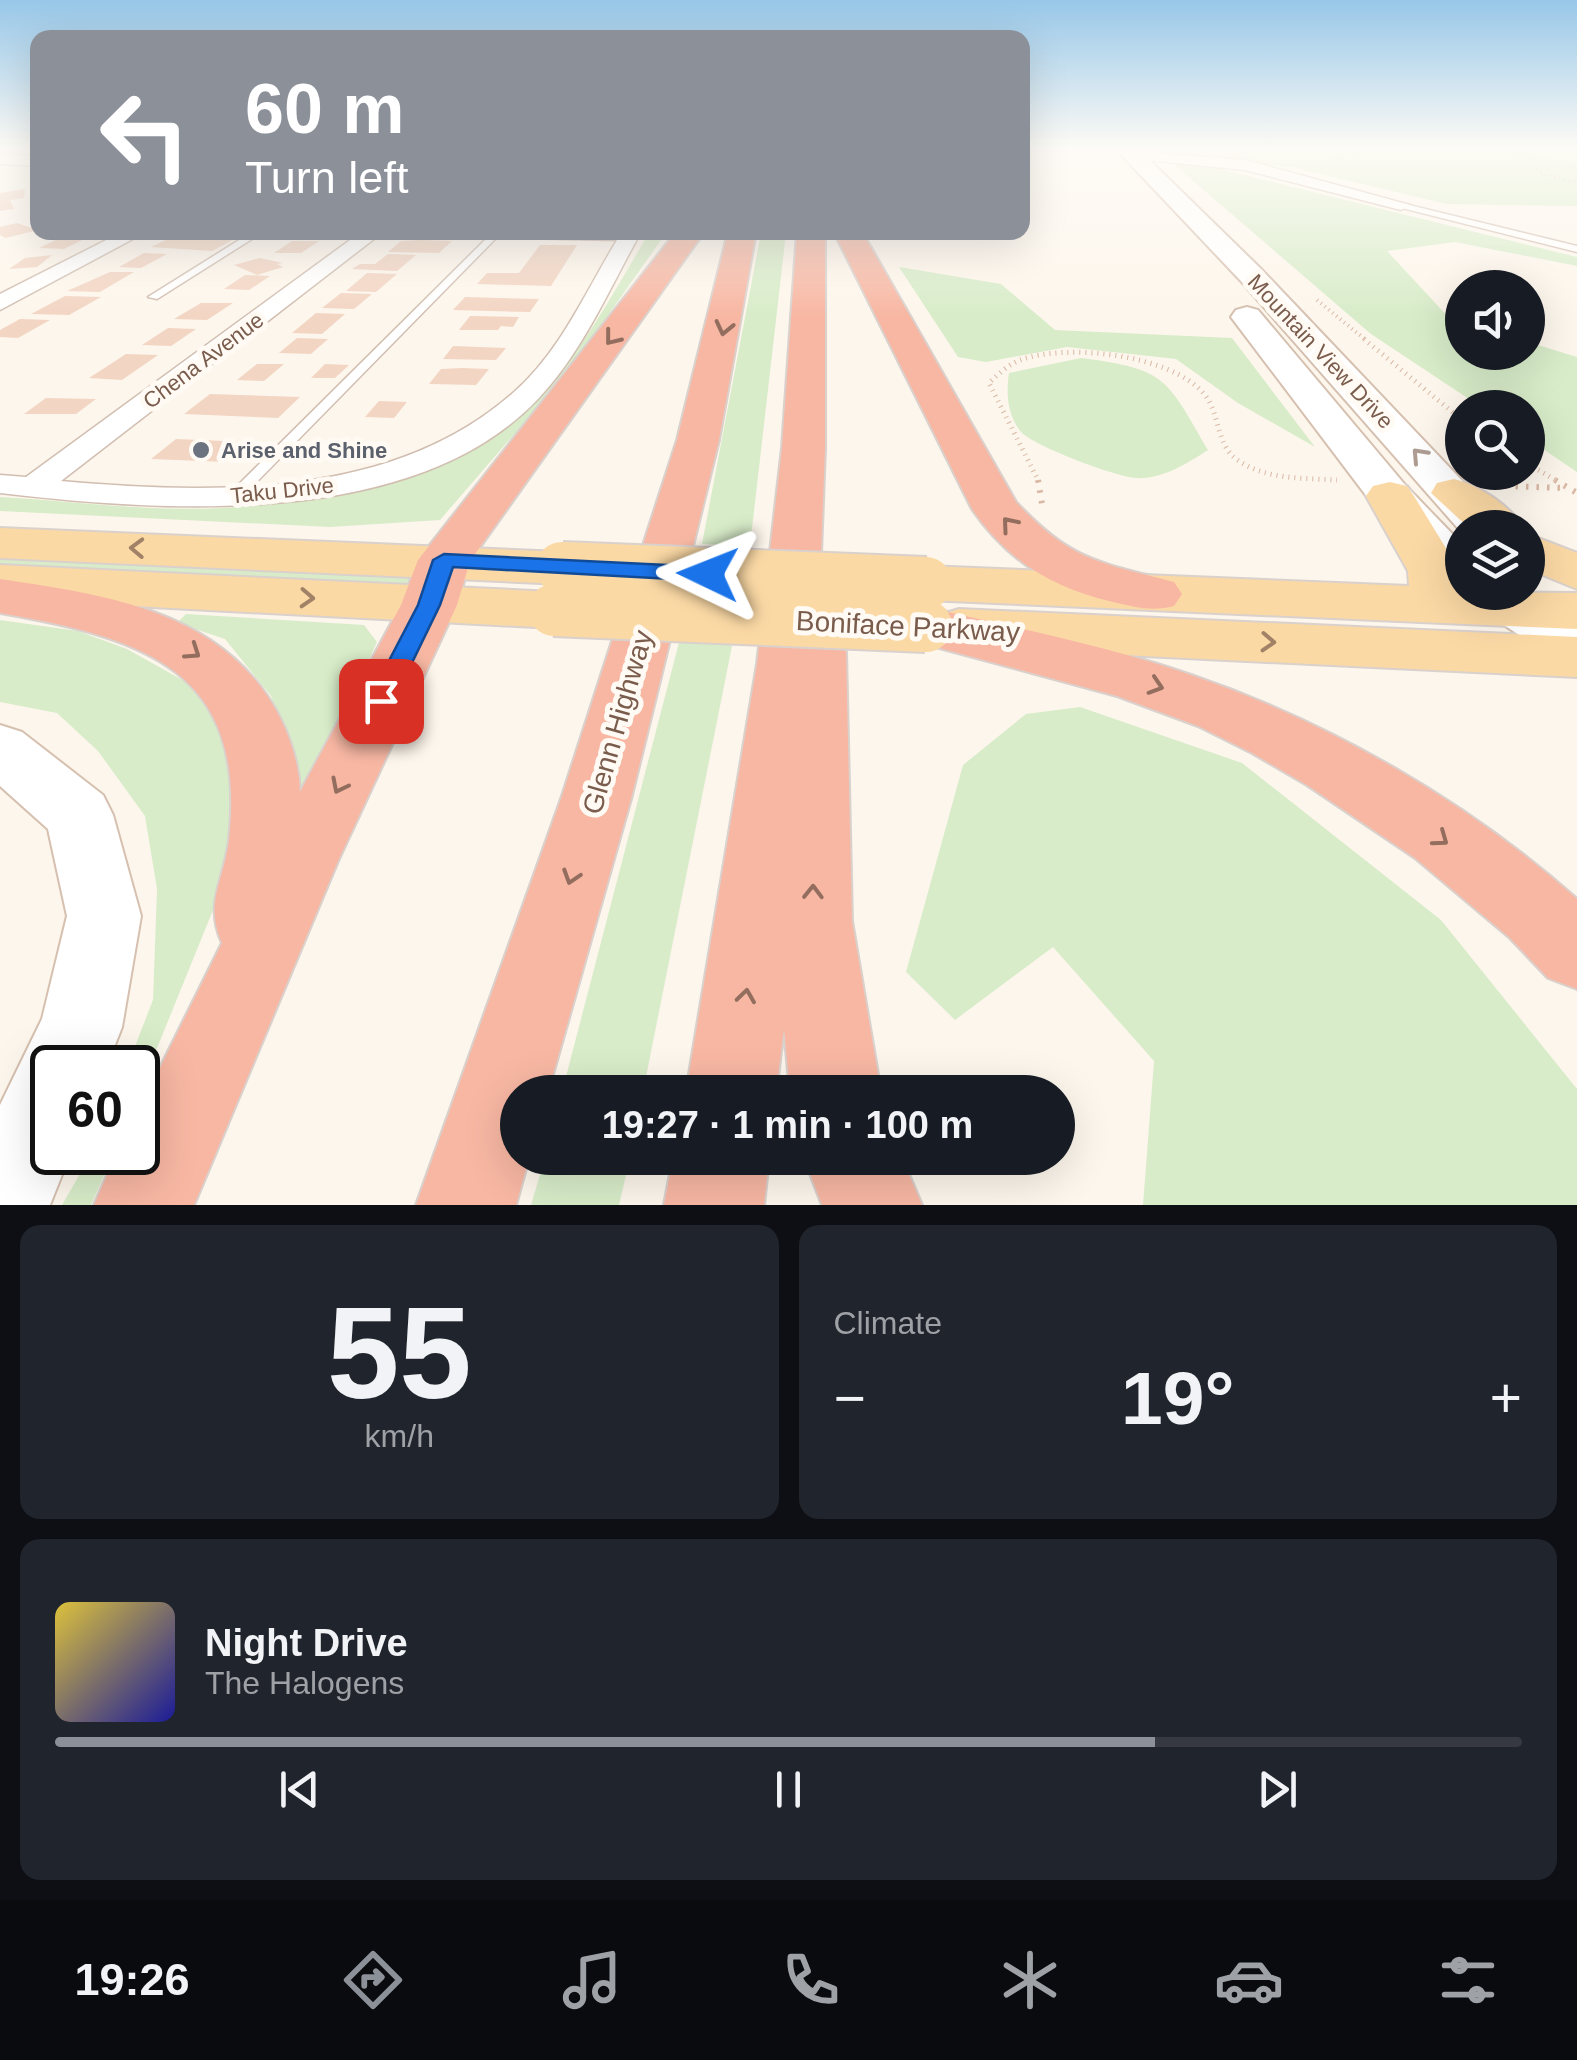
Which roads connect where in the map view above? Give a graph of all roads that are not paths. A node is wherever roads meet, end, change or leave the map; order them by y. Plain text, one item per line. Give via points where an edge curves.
1 (1166, 203) edge
2 (1179, 203) edge
3 (1394, 203) edge
4 (1401, 205) joint
5 (122, 240) edge
6 (246, 240) edge
7 (363, 240) edge
8 (490, 240) edge
9 (627, 240) edge
10 (686, 240) edge
11 (740, 240) edge
12 (812, 240) edge
13 (852, 240) edge
14 (1577, 248) edge
15 (154, 297) dead end
16 (0, 303) edge
17 (810, 385) junction
18 (0, 484) edge
19 (32, 488) junction
20 (234, 496) junction
21 (1390, 496) joint
22 (1485, 508) edge
23 (0, 542) edge
24 (0, 582) edge
25 (436, 583) junction
26 (1445, 589) edge
27 (1155, 594) junction
28 (0, 596) edge
29 (926, 605) junction
30 (1552, 613) edge
31 (0, 749) edge
32 (1577, 951) edge
33 (74, 1045) edge
34 (734, 1075) edge
35 (833, 1075) edge
36 (30, 1142) edge
37 (719, 1175) edge
38 (859, 1175) edge
39 (2, 1205) edge
40 (135, 1205) edge
41 (144, 1205) edge
42 (466, 1205) edge
43 (714, 1205) edge
44 (872, 1205) edge

1 - 21 street, Mountain View Drive
22 -> 2 street, Mountain View Drive
3 - 4 street
4 - 14 lane
5 - 16 street
6 - 15 lane
7 - 19 street, Chena Avenue
8 - 20 lane
9 - 20 street, Taku Drive via 562,351 524,398 474,438 408,466 342,483
10 -> 25 highway
11 -> 42 highway, Glenn Highway via 698,440 596,799
12 - 17 highway
27 -> 13 highway via 1070,575 1024,541 996,508
34 -> 17 highway via 764,874
35 -> 17 highway via 813,922 820,519
18 - 19 street, Taku Drive
19 - 20 street, Taku Drive
21 - 26 main road
25 -> 23 main road, Boniface Parkway
24 -> 25 main road, Boniface Parkway
25 - 29 main road, Boniface Parkway, bridge
25 -> 41 highway
26 - 27 main road, Boniface Parkway
27 - 29 main road, Boniface Parkway
28 -> 40 highway via 128,621 182,644 241,698 264,752 268,828 247,935
29 -> 30 main road, Boniface Parkway
29 -> 32 highway via 1172,691 1278,740 1395,806 1539,912
31 - 33 street via 79,814 104,916
36 - 39 street
37 - 43 highway
38 - 44 highway

